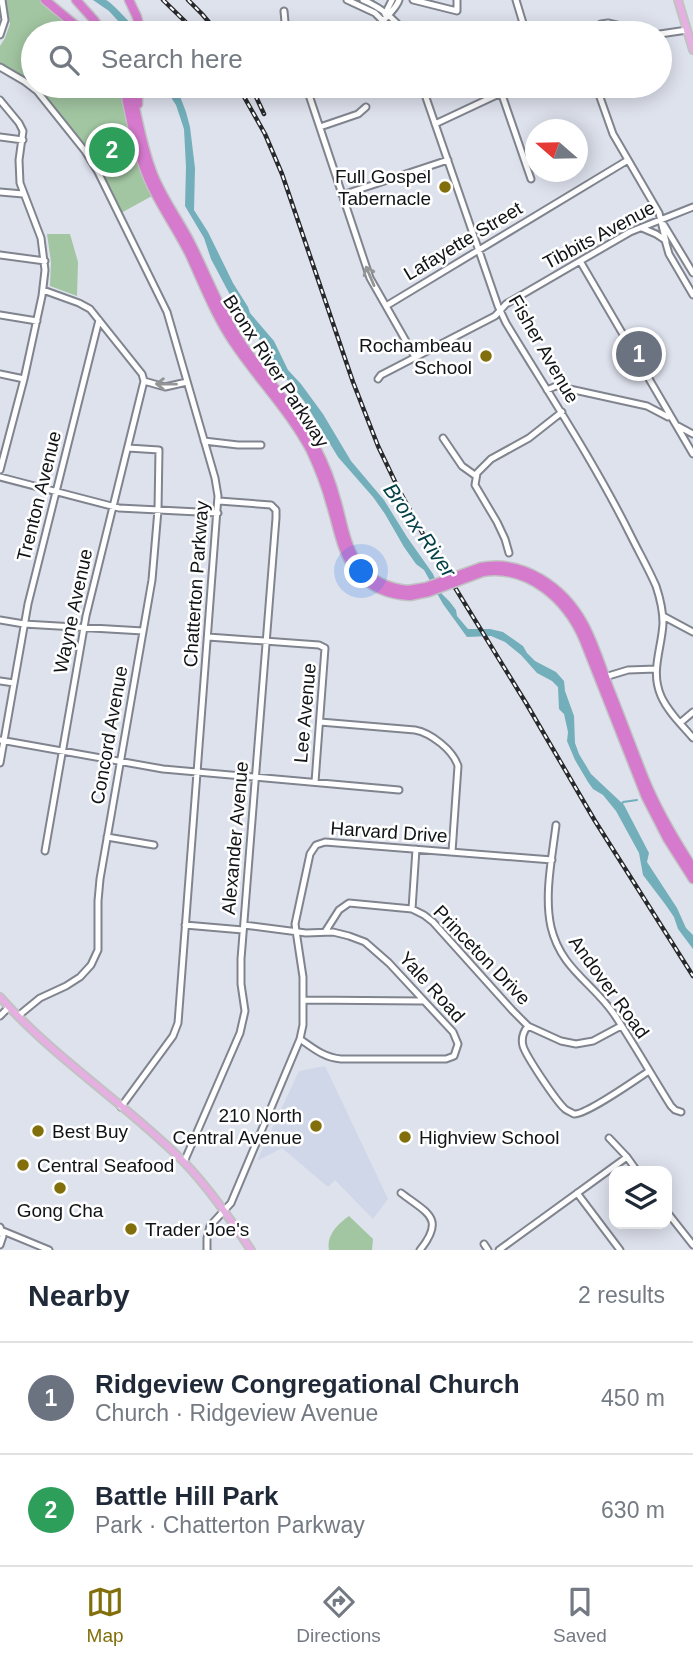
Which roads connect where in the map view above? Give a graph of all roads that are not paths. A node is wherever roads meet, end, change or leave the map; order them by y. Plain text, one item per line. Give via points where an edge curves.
1 (45, 0) edge
2 (76, 0) edge
3 (82, 0) edge
4 (129, 0) edge
5 (347, 0) edge
6 (363, 0) edge
7 (392, 0) edge
8 (399, 0) edge
9 (413, 0) edge
10 (457, 0) edge
11 (516, 0) edge
12 (678, 0) edge
13 (2, 3) edge
14 (284, 11) dead end
15 (387, 14) junction
16 (382, 20) joint
17 (70, 21) edge
18 (95, 21) edge
19 (101, 21) edge
20 (138, 21) edge
21 (285, 21) edge
22 (396, 21) edge
23 (522, 21) edge
24 (687, 30) junction
25 (672, 32) edge
26 (0, 35) edge
27 (693, 50) edge
28 (0, 67) edge
29 (21, 79) edge
30 (42, 98) edge
31 (126, 98) edge
32 (133, 98) edge
33 (138, 98) edge
34 (310, 98) edge
35 (426, 98) edge
36 (490, 98) edge
37 (503, 98) edge
38 (600, 98) edge
39 (0, 100) edge
40 (366, 107) dead end
41 (435, 124) junction
42 (320, 127) junction
43 (139, 128) junction
44 (0, 136) edge
45 (23, 140) junction
46 (447, 160) junction
47 (628, 160) junction
48 (525, 161) edge
49 (0, 192) edge
50 (23, 194) junction
51 (342, 194) junction
52 (693, 207) edge
53 (661, 220) junction
54 (642, 228) junction
55 (666, 242) junction
56 (479, 250) junction
57 (0, 255) edge
58 (45, 261) junction
59 (580, 261) junction
60 (693, 274) edge
61 (43, 290) junction
62 (693, 296) edge
63 (386, 306) junction
64 (500, 311) junction
65 (0, 315) edge
66 (99, 320) junction
67 (37, 321) junction
68 (415, 357) junction
69 (0, 374) edge
70 (24, 379) junction
71 (378, 379) dead end
72 (144, 381) junction
73 (187, 382) junction
74 (547, 390) junction
75 (562, 412) junction
76 (674, 422) junction
77 (693, 434) edge
78 (443, 438) dead end
79 (204, 440) junction
80 (261, 445) dead end
81 (128, 449) junction
82 (693, 454) edge
83 (0, 470) edge
84 (476, 476) junction
85 (0, 477) edge
86 (56, 492) junction
87 (219, 501) junction
88 (114, 506) junction
89 (158, 510) junction
90 (218, 513) junction
91 (509, 553) dead end
92 (482, 570) junction
93 (409, 593) junction
94 (663, 616) junction
95 (0, 620) edge
96 (24, 624) junction
97 (84, 628) junction
98 (144, 631) junction
99 (693, 632) edge
100 (208, 637) junction
101 (266, 641) junction
102 (656, 669) junction
103 (605, 677) junction
104 (0, 681) edge
105 (14, 683) junction
106 (693, 712) edge
107 (320, 722) junction
108 (680, 723) junction
109 (693, 738) edge
110 (2, 741) edge
111 (62, 751) junction
112 (120, 762) junction
113 (0, 763) edge
114 (197, 772) junction
115 (256, 777) junction
116 (315, 782) junction
117 (399, 790) dead end
118 (556, 825) dead end
119 (107, 837) junction
120 (154, 845) dead end
121 (416, 849) junction
122 (45, 851) dead end
123 (452, 852) junction
124 (552, 860) junction
125 (693, 868) edge
126 (693, 879) edge
127 (412, 909) junction
128 (186, 925) junction
129 (244, 928) junction
130 (296, 931) junction
131 (325, 932) junction
132 (411, 986) junction
133 (0, 997) edge
134 (303, 1000) junction
135 (404, 1001) junction
136 (423, 1001) junction
137 (9, 1007) junction
138 (0, 1016) edge
139 (18, 1016) junction
140 (528, 1026) junction
141 (621, 1026) junction
142 (300, 1039) junction
143 (649, 1071) junction
144 (121, 1107) junction
145 (681, 1112) dead end
146 (609, 1138) dead end
147 (627, 1157) junction
148 (184, 1162) junction
149 (633, 1166) edge
150 (401, 1193) dead end
151 (577, 1193) junction
152 (225, 1211) junction
153 (672, 1218) edge
154 (1, 1229) edge
155 (484, 1244) dead end
156 (0, 1245) edge
157 (693, 1245) edge
158 (49, 1250) edge
159 (207, 1250) edge
160 (251, 1250) edge
161 (420, 1250) edge
162 (488, 1250) edge
163 (499, 1250) edge
164 (620, 1250) edge

1 - 17 highway
2 - 18 highway
3 - 19 highway
4 - 20 highway
5 - 16 street
6 - 15 street
7 - 15 street
8 - 15 street
9 - 10 street via 457,11
11 - 23 street
12 - 24 main road
13 - 26 street via 5,20
14 - 21 street
15 - 16 street
15 - 22 street
24 - 25 street
24 - 27 main road
28 - 29 street, Chatterton Parkway
30 - 73 street, Chatterton Parkway via 93,163 163,303
31 - 93 highway, Bronx River Parkway via 152,187 228,333 312,452 349,561 379,589
32 - 43 highway, Bronx River Parkway
33 - 43 highway
34 - 42 street
35 - 41 street, Fisher Avenue
36 - 41 street
37 - 48 street
38 - 47 street
39 - 45 street via 21,126
40 - 42 street
41 - 46 street, Fisher Avenue
42 - 51 street
43 - 93 highway, Bronx River Parkway via 155,181 226,318 319,454 354,558 376,581
44 - 45 street
45 - 50 street via 19,171
46 - 51 street
46 - 56 street, Fisher Avenue
47 - 53 street
47 - 56 street, Lafayette Street
49 - 50 street
50 - 58 street
63 -> 51 street via 370,278
52 - 53 street, Tibbits Avenue
53 - 54 street, Tibbits Avenue
53 - 55 street
53 - 60 street
54 - 55 street
54 - 59 street, Tibbits Avenue
55 - 62 street
56 - 63 street, Lafayette Street
56 - 64 street, Fisher Avenue
57 - 58 street
58 - 61 street
59 - 64 street, Tibbits Avenue
59 - 76 street
61 - 66 street via 83,305
61 - 67 street
63 - 68 street
64 - 68 street, Tibbits Avenue
64 - 74 street, Fisher Avenue
65 - 67 street
66 - 72 street
66 - 86 street, Trenton Avenue
67 - 70 street
68 - 71 street, Tibbits Avenue
69 - 70 street
70 - 83 street
73 -> 72 street via 166,387
72 - 81 street, Wayne Avenue
73 - 79 street, Chatterton Parkway
74 - 75 street, Fisher Avenue
74 - 76 street via 556,386 641,404 665,413
75 - 84 street via 485,463
75 - 94 street, Fisher Avenue via 622,517 654,583
76 - 77 street
76 - 82 street
78 - 84 street via 462,466
79 - 80 street
79 - 87 street, Chatterton Parkway
81 - 88 street, Wayne Avenue
81 - 89 street, Concord Avenue via 159,450
84 - 91 street via 475,485
85 - 86 street
86 - 88 street
86 - 96 street, Trenton Avenue
87 - 90 street, Chatterton Parkway
87 - 101 street, Alexander Avenue via 265,503 276,510
88 - 89 street
88 - 97 street, Wayne Avenue
89 - 90 street
89 - 98 street, Concord Avenue
90 - 100 street, Chatterton Parkway
92 - 93 highway, Bronx River Parkway, bridge
92 - 103 highway, Bronx River Parkway via 500,565 518,568 558,592 582,620
92 - 126 highway, Bronx River Parkway via 527,578 550,593 571,616 650,806
94 - 99 street
94 - 102 street
95 - 96 street
96 - 97 street
96 - 105 street, Trenton Avenue
97 - 98 street
97 - 111 street, Wayne Avenue
98 - 112 street, Concord Avenue
100 - 101 street
100 - 114 street, Chatterton Parkway
101 - 107 street, Lee Avenue via 324,647
101 - 115 street, Alexander Avenue
102 - 103 street via 632,669
102 - 108 street via 662,699
103 - 125 highway, Bronx River Parkway via 653,797
104 - 105 street
105 - 110 street, Trenton Avenue
106 - 108 street
107 - 116 street, Lee Avenue
107 - 123 street via 432,736 458,766
108 - 109 street
110 - 111 street
110 - 113 street, Trenton Avenue
111 - 112 street
111 - 122 street, Wayne Avenue
112 - 114 street
112 - 119 street, Concord Avenue
114 - 115 street
114 - 128 street, Chatterton Parkway
115 - 116 street
115 - 129 street, Alexander Avenue
116 - 117 street
118 - 124 street, Andover Road
119 - 120 street
119 - 139 street, Concord Avenue via 94,961 80,977 40,998
121 - 123 street, Harvard Drive
121 - 127 street
121 - 130 street, Harvard Drive via 319,843 310,854
123 - 124 street, Harvard Drive
124 - 141 street, Andover Road via 548,905 558,946
127 - 131 street, Princeton Drive via 349,903 340,908
127 - 140 street, Princeton Drive via 437,927
128 - 129 street, Yale Road
128 - 144 street, Chatterton Parkway via 177,1026
129 - 130 street, Yale Road
129 - 148 street, Alexander Avenue via 243,1023
130 - 131 street, Yale Road
130 - 134 street, Harvard Drive
131 - 132 street, Yale Road via 365,942
132 - 135 street
132 - 136 street, Yale Road
133 - 137 main road
134 - 135 street
134 - 142 street, Harvard Drive
135 - 136 street
136 - 142 street, Yale Road via 457,1038 458,1050 452,1058 334,1058
137 - 138 street
137 - 139 main road
139 - 144 main road
140 - 141 street, Princeton Drive via 576,1044
140 - 143 street via 522,1038 528,1058 564,1108 574,1114
141 - 143 street, Andover Road
142 - 152 street, Harvard Drive
143 - 145 street, Andover Road via 671,1106
144 - 148 main road
146 - 147 street
147 - 149 street
147 - 151 street
148 - 152 main road
150 - 161 street via 432,1220 433,1232
151 - 163 street
151 - 164 street
152 - 159 street, Harvard Drive via 211,1226
152 - 160 main road
153 - 157 street
154 - 156 street
154 - 158 street
155 - 162 street

